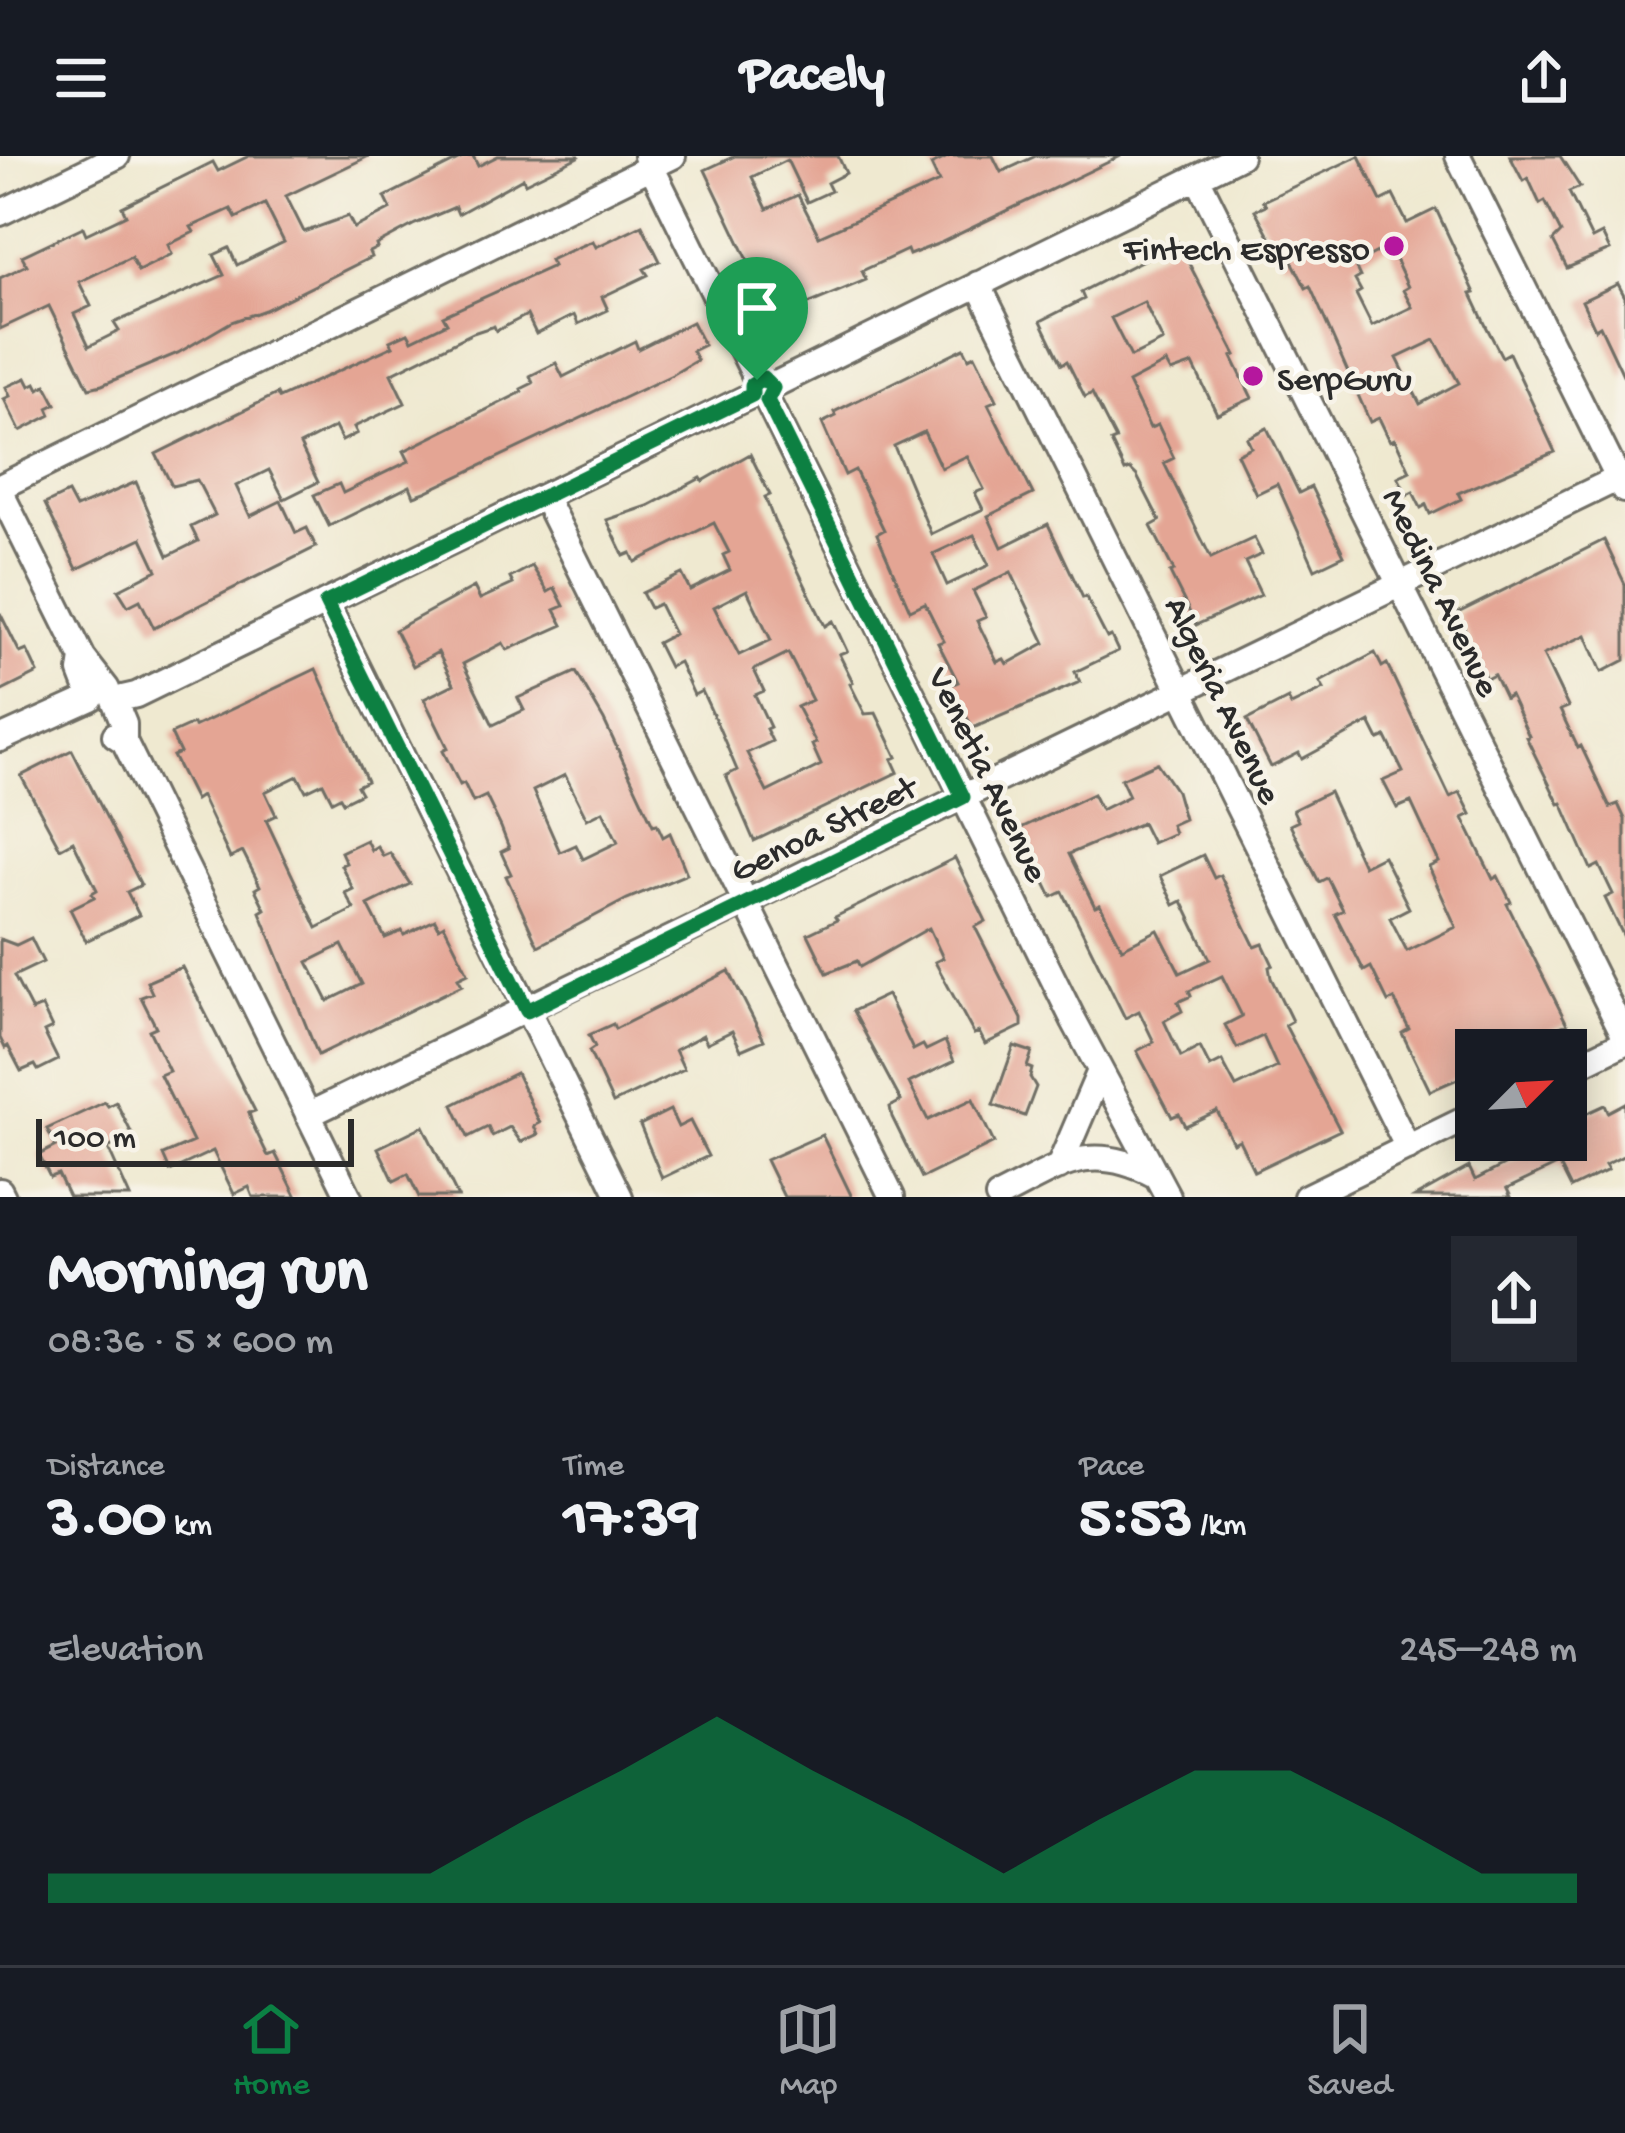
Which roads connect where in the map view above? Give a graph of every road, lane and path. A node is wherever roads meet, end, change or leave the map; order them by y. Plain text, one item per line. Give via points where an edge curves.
1 (1240, 156) edge
2 (1458, 156) edge
3 (109, 158) edge
4 (656, 160) edge
5 (1197, 177) junction
6 (0, 213) edge
7 (978, 284) junction
8 (762, 390) junction
9 (1623, 482) edge
10 (0, 489) edge
11 (545, 498) junction
12 (1402, 586) junction
13 (326, 603) junction
14 (1182, 691) junction
15 (103, 699) junction
16 (0, 739) edge
17 (963, 797) junction
18 (747, 904) junction
19 (527, 1011) junction
20 (1625, 1039) edge
21 (1587, 1059) edge
22 (1100, 1071) junction
23 (308, 1114) junction
24 (1455, 1124) edge
25 (1408, 1148) junction
26 (1059, 1167) junction
27 (1162, 1187) edge
28 (349, 1197) edge
29 (620, 1197) edge
30 (892, 1197) edge
31 (1000, 1197) edge
32 (1306, 1197) edge

1 - 5 street
2 - 9 street
3 - 6 street
4 - 8 street, Venetia Avenue
4 - 10 street
5 - 7 street
5 - 12 street, Medina Avenue
7 - 8 street
7 - 14 street, Algeria Avenue
8 - 11 street
8 - 17 street, Venetia Avenue
9 - 12 street, Genoa Street
10 - 15 street via 83,658 81,672
11 - 13 street
11 - 18 street
12 - 14 street, Genoa Street
12 - 20 street, Medina Avenue
13 - 15 street via 136,695
13 - 19 street
14 - 17 street, Genoa Street
14 - 25 street, Algeria Avenue
15 - 16 street
15 - 23 street
17 - 18 street, Genoa Street
17 - 22 street, Venetia Avenue
18 - 19 street, Genoa Street
18 - 30 street
19 - 23 street, Genoa Street
19 - 29 street
20 - 21 street
22 - 26 street
22 - 27 street, Venetia Avenue
23 - 28 street
24 - 25 street
25 - 32 street
26 - 27 street via 1112,1158
26 - 31 street

